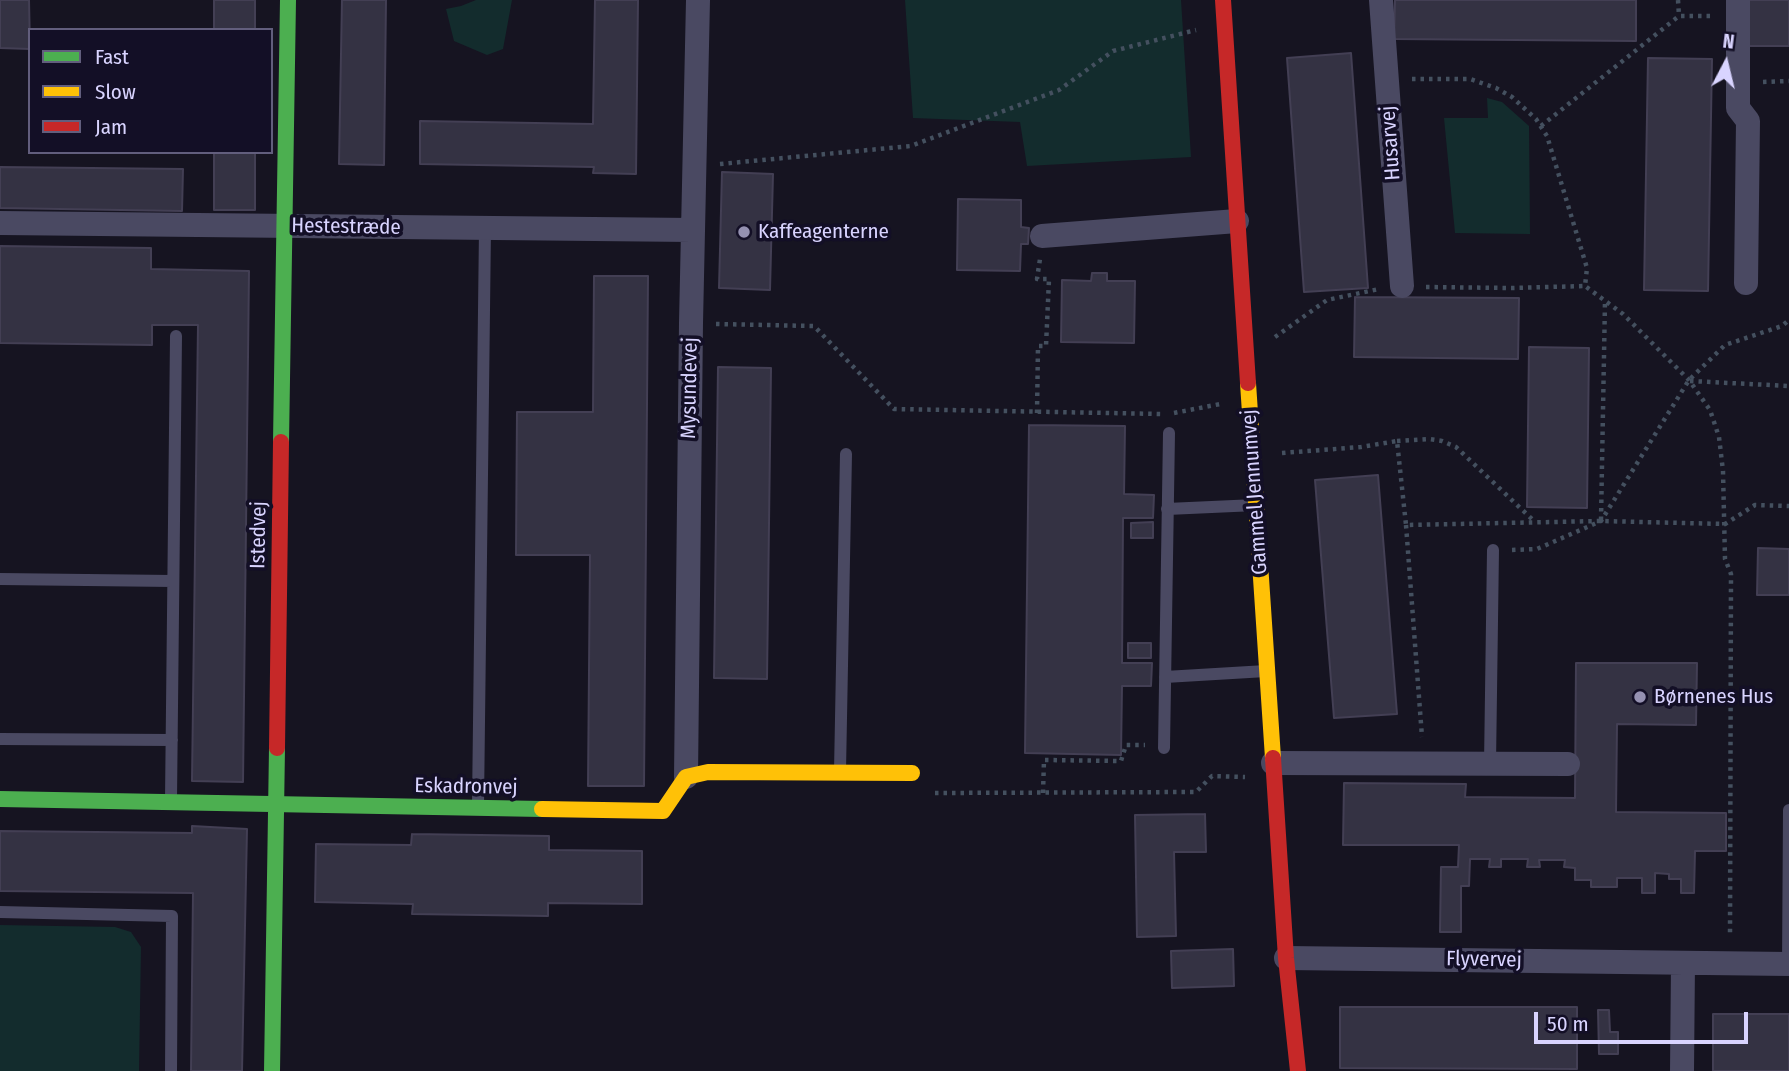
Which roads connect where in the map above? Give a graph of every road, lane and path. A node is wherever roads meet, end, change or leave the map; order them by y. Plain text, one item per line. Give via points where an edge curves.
1 (288, 0) edge
2 (698, 0) edge
3 (1223, 0) edge
4 (1381, 0) edge
5 (1678, 0) edge
6 (1738, 8) edge
7 (1679, 16) junction
8 (1224, 23) junction
9 (1386, 79) junction
10 (1541, 126) junction
11 (694, 167) junction
12 (1237, 221) junction
13 (0, 223) edge
14 (285, 226) junction
15 (485, 228) junction
16 (692, 230) junction
17 (1042, 236) joint
18 (1746, 283) dead end
19 (1402, 286) dead end
20 (1605, 300) junction
21 (1789, 320) edge
22 (691, 323) junction
23 (176, 336) dead end
24 (1689, 380) junction
25 (1789, 387) edge
26 (1249, 399) junction
27 (1037, 413) junction
28 (1169, 433) dead end
29 (1398, 441) junction
30 (846, 454) dead end
31 (1253, 456) junction
32 (1256, 505) junction
33 (1789, 506) edge
34 (1167, 509) junction
35 (1601, 521) junction
36 (1535, 522) junction
37 (1726, 524) junction
38 (1406, 525) junction
39 (1493, 550) joint
40 (0, 579) edge
41 (173, 580) junction
42 (1267, 670) junction
43 (1165, 677) junction
44 (0, 739) edge
45 (172, 740) junction
46 (1164, 747) joint
47 (1424, 764) junction
48 (1490, 764) junction
49 (1568, 764) dead end
50 (1274, 771) junction
51 (840, 772) junction
52 (912, 773) joint
53 (686, 777) junction
54 (1043, 793) junction
55 (0, 799) edge
56 (171, 803) junction
57 (276, 805) junction
58 (478, 808) junction
59 (1789, 810) edge
60 (0, 912) edge
61 (1286, 958) junction
62 (1683, 963) junction
63 (1730, 963) junction
64 (1788, 964) edge
65 (171, 1071) edge
66 (272, 1071) edge
67 (1297, 1071) edge
68 (1682, 1071) edge

1 - 14 street, Istedvej
2 - 11 street, Mysundevej
3 - 8 street, Gammel Jennumvej
4 - 9 street, Husarvej
5 - 7 path
6 - 7 path
6 - 18 street via 1738,108 1748,121
7 - 10 path
8 - 11 path via 1113,51 1059,90 911,146
8 - 12 street, Gammel Jennumvej
9 - 10 path via 1470,79 1512,97
9 - 19 street, Husarvej
10 - 20 path via 1587,268 1585,286
11 - 16 street, Mysundevej
12 - 17 street
12 - 26 street, Gammel Jennumvej
13 - 14 street, Hestestræde
14 - 15 street, Hestestræde
14 - 57 street, Istedvej
15 - 16 street, Hestestræde
15 - 58 lane
16 - 22 street, Mysundevej
17 - 27 path via 1037,279 1049,279 1046,346 1038,346
20 - 24 path
20 - 35 path
21 - 24 path via 1725,345
22 - 27 path via 814,326 894,409
22 - 53 street, Mysundevej
23 - 41 lane
24 - 25 path
24 - 35 path
24 - 37 path via 1710,410 1719,437
26 - 27 path via 1167,415
26 - 31 street, Gammel Jennumvej
28 - 34 lane
29 - 31 path
29 - 36 path via 1429,439 1456,447
29 - 38 path
30 - 51 lane
31 - 32 street, Gammel Jennumvej
32 - 34 lane
32 - 42 street, Gammel Jennumvej
33 - 37 path via 1755,505
34 - 43 lane
35 - 36 path
35 - 37 path
35 - 39 path via 1538,548
36 - 38 path
37 - 63 path via 1725,559 1731,574
38 - 47 path
39 - 48 lane
40 - 41 lane
41 - 45 lane
42 - 43 lane
42 - 50 street, Gammel Jennumvej
43 - 46 lane
44 - 45 lane
45 - 56 lane
46 - 54 path via 1126,745 1121,761 1044,761
47 - 48 street
47 - 50 street
48 - 49 street
50 - 54 path via 1212,776 1196,793
50 - 61 street, Gammel Jennumvej
51 - 52 street
51 - 53 street via 708,772
52 - 54 path via 929,793
53 - 58 street, Eskadronvej via 663,811
55 - 56 street, Eskadronvej
56 - 57 street, Eskadronvej
57 - 58 street, Eskadronvej
57 - 66 street, Istedvej
59 - 64 lane
60 - 65 lane via 172,916
61 - 62 street, Flyvervej
61 - 67 street, Gammel Jennumvej
62 - 63 street, Flyvervej
62 - 68 street
63 - 64 street, Flyvervej

